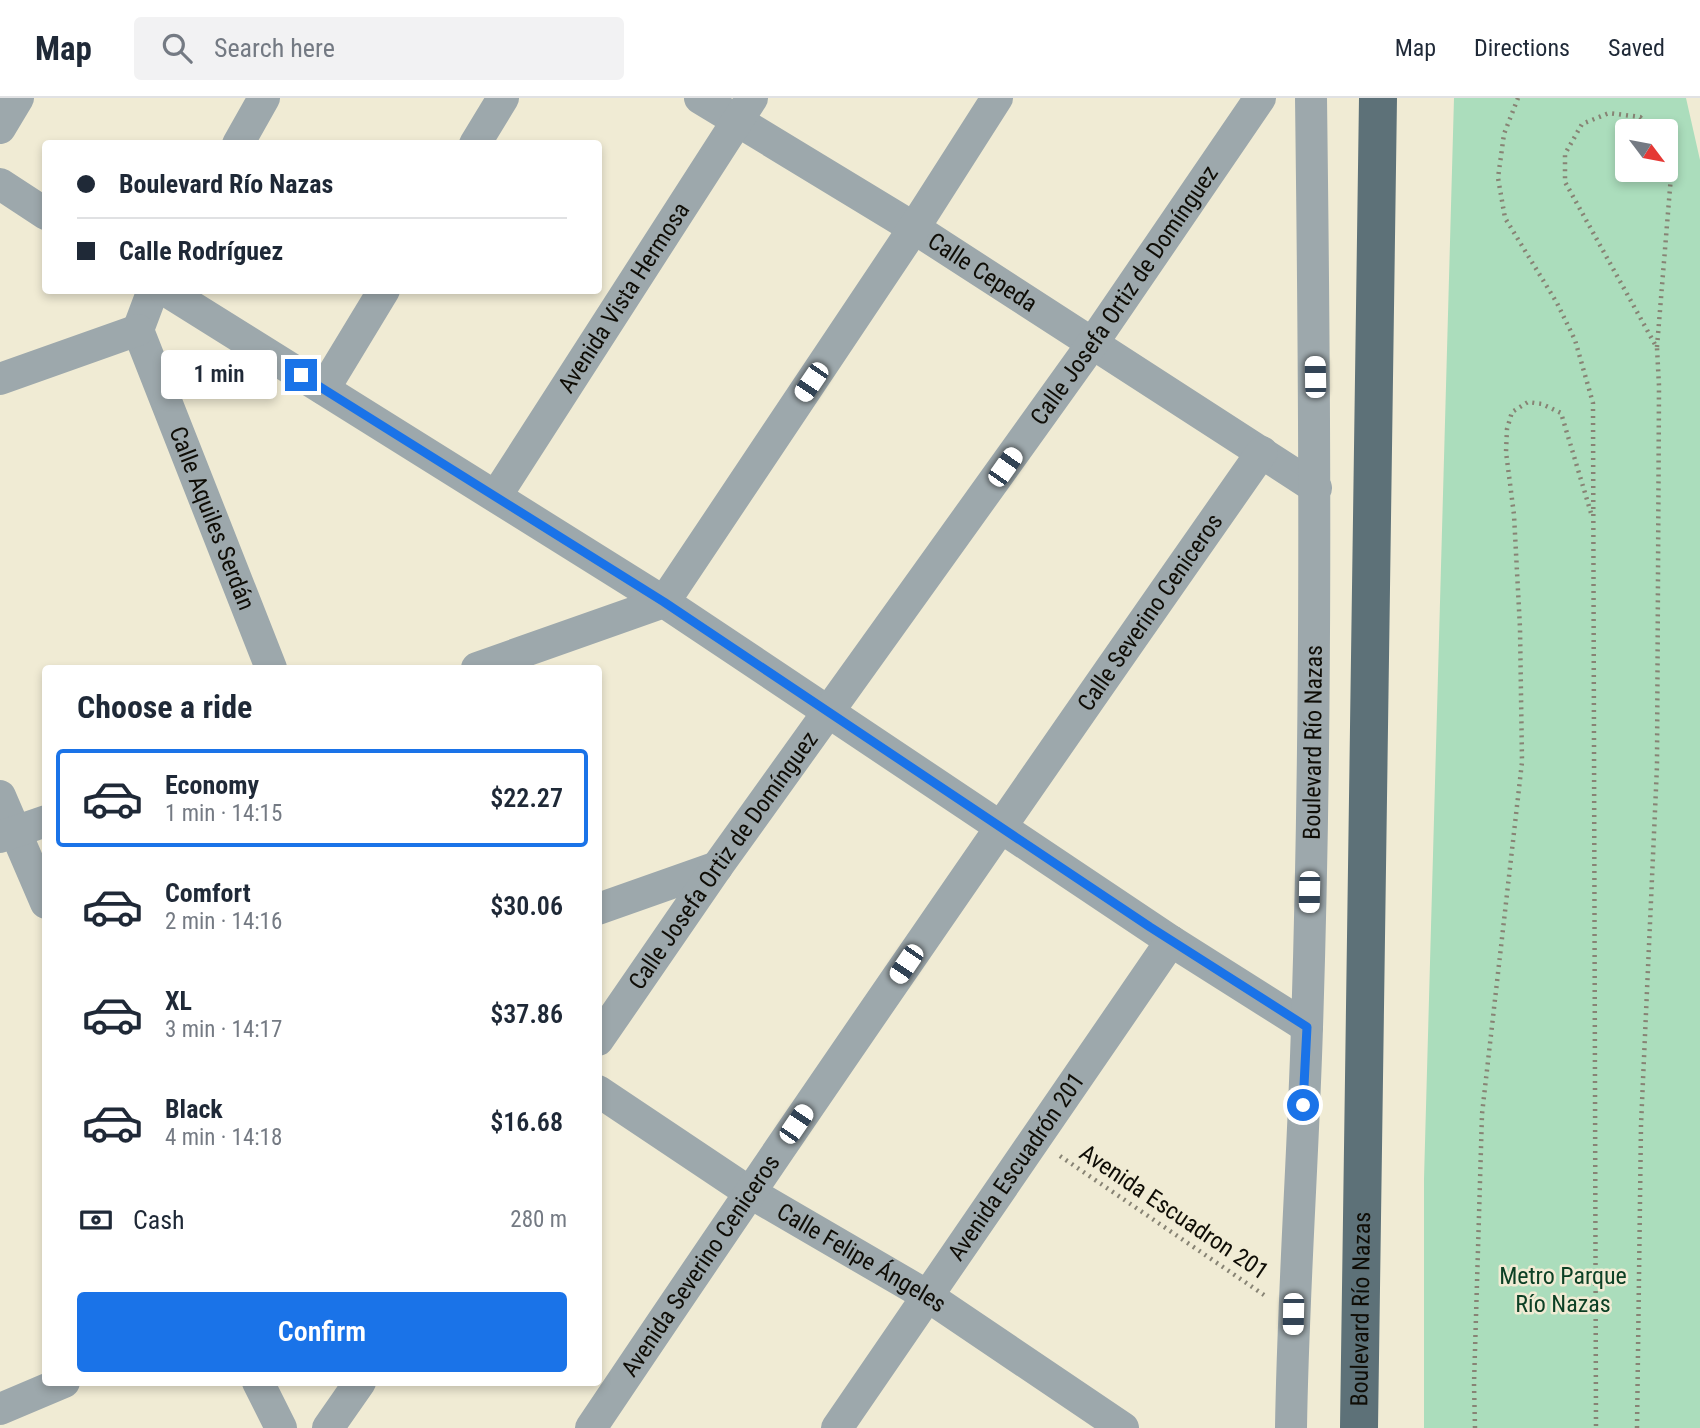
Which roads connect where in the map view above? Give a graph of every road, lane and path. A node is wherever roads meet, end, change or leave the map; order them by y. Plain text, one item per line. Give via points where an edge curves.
1 (18, 98) edge
2 (264, 98) edge
3 (503, 98) edge
4 (700, 98) edge
5 (997, 98) edge
6 (1260, 98) edge
7 (1311, 98) edge
8 (1378, 98) edge
9 (1518, 98) edge
10 (745, 110) edge
11 (1642, 119) edge
12 (0, 128) edge
13 (239, 140) edge
14 (477, 140) edge
15 (1671, 182) edge
16 (0, 184) edge
17 (42, 211) edge
18 (914, 228) junction
19 (152, 294) edge
20 (171, 294) edge
21 (382, 294) edge
22 (138, 330) junction
23 (1093, 344) junction
24 (1657, 348) junction
25 (0, 379) edge
26 (324, 389) junction
27 (1262, 452) junction
28 (1316, 488) junction
29 (496, 496) junction
30 (1594, 520) junction
31 (664, 602) junction
32 (270, 665) edge
33 (486, 665) edge
34 (828, 712) junction
35 (0, 796) edge
36 (42, 822) edge
37 (1000, 827) junction
38 (8, 834) edge
39 (717, 867) junction
40 (42, 895) edge
41 (602, 908) edge
42 (1171, 941) junction
43 (1307, 1027) junction
44 (602, 1034) edge
45 (602, 1094) edge
46 (1036, 1139) junction
47 (749, 1192) junction
48 (926, 1295) junction
49 (1293, 1314) junction
50 (55, 1386) edge
51 (260, 1386) edge
52 (357, 1386) edge
53 (0, 1409) edge
54 (281, 1428) edge
55 (328, 1428) edge
56 (591, 1428) edge
57 (837, 1428) edge
58 (1123, 1428) edge
59 (1291, 1428) edge
60 (1359, 1428) edge
61 (1475, 1428) edge
62 (1596, 1428) edge
63 (1637, 1428) edge

1 - 12 street
2 - 13 street
3 - 14 street
4 - 10 street, Calle Cepeda
5 - 18 street
6 - 23 street, Calle Josefa Ortiz de Domínguez
7 - 28 street, Boulevard Río Nazas
8 - 60 main road, Boulevard Río Nazas
9 - 30 path via 1504,134 1498,178 1505,218 1563,315 1586,377 1593,403
10 - 18 street, Calle Cepeda
10 - 29 street, Avenida Vista Hermosa
11 - 24 path via 1609,113 1582,124 1564,154 1565,182
15 - 24 path
16 - 17 street
18 - 23 street, Calle Cepeda
18 - 31 street
19 - 22 street
20 - 26 street
21 - 26 street
22 - 25 street
22 - 32 street, Calle Aquiles Serdán
23 - 27 street, Calle Cepeda
23 - 34 street, Calle Josefa Ortiz de Domínguez
24 - 63 path via 1657,766 1641,1125
26 - 29 street
27 - 28 street
27 - 37 street, Calle Severino Ceniceros
28 - 43 street, Boulevard Río Nazas
29 - 31 street
30 - 61 path via 1561,413 1528,402 1512,412 1506,452 1520,628 1522,762 1482,1114
30 - 62 path
31 - 33 street
31 - 34 street
34 - 37 street
34 - 39 street, Calle Josefa Ortiz de Domínguez
35 - 38 street
36 - 38 street
37 - 42 street
37 - 47 street, Avenida Severino Ceniceros
38 - 40 street
39 - 41 street
39 - 44 street, Calle Josefa Ortiz de Domínguez
42 - 43 street
42 - 46 street, Avenida Escuadrón 201
43 - 49 street, Boulevard Río Nazas
45 - 47 street, Calle Felipe Ángeles
46 - 48 street, Avenida Escuadrón 201
46 - 49 path, Avenida Escuadron 201
47 - 48 street, Calle Felipe Ángeles
47 - 56 street, Avenida Severino Ceniceros
48 - 57 street, Avenida Escuadrón 201
48 - 58 street, Calle Felipe Ángeles
49 - 59 street, Boulevard Río Nazas
50 - 53 street
51 - 54 street
52 - 55 street

